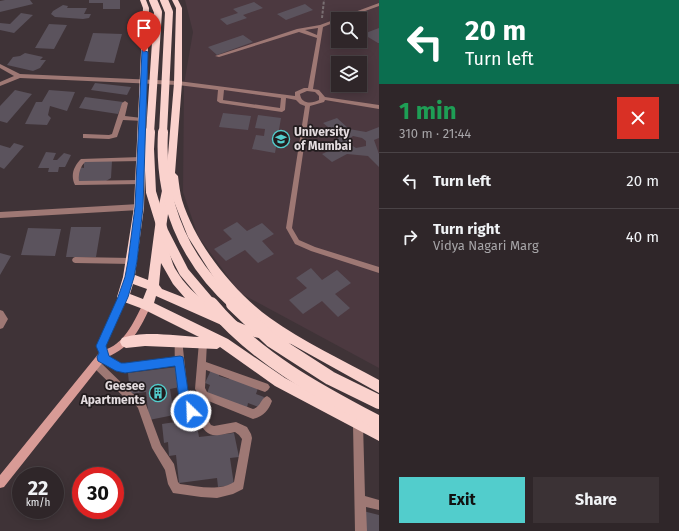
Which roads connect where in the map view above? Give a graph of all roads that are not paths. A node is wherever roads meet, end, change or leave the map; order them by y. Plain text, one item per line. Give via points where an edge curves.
1 (143, 0) edge
2 (153, 0) edge
3 (164, 0) edge
4 (175, 0) edge
5 (379, 4) edge
6 (357, 12) edge
7 (331, 22) edge
8 (320, 26) junction
9 (299, 30) junction
10 (319, 37) junction
11 (217, 56) dead end
12 (0, 66) edge
13 (19, 76) junction
14 (143, 80) junction
15 (178, 83) junction
16 (0, 84) edge
17 (221, 89) junction
18 (310, 89) junction
19 (284, 96) junction
20 (297, 98) junction
21 (322, 98) junction
22 (125, 103) dead end
23 (308, 104) junction
24 (379, 107) edge
25 (121, 118) junction
26 (142, 120) junction
27 (85, 136) dead end
28 (141, 159) junction
29 (172, 167) junction
30 (140, 182) junction
31 (139, 207) junction
32 (0, 215) edge
33 (161, 219) junction
34 (74, 260) dead end
35 (132, 261) junction
36 (379, 270) edge
37 (129, 277) junction
38 (153, 287) junction
39 (123, 297) junction
40 (147, 305) junction
41 (0, 314) edge
42 (0, 325) edge
43 (244, 330) junction
44 (296, 340) junction
45 (126, 342) junction
46 (179, 342) junction
47 (203, 342) junction
48 (224, 343) junction
49 (101, 359) junction
50 (180, 361) junction
51 (201, 364) junction
52 (280, 382) junction
53 (265, 387) dead end
54 (379, 387) edge
55 (267, 401) dead end
56 (379, 402) edge
57 (379, 422) edge
58 (358, 424) junction
59 (379, 434) edge
60 (0, 484) edge
61 (360, 500) junction
62 (379, 505) edge
63 (361, 531) edge

1 - 14 highway via 146,8
2 - 57 highway, bridge via 158,12 149,149 151,192 163,231 184,272 216,310 260,352 322,393
3 - 56 highway, bridge via 168,12 162,149 166,190 178,228 198,266 229,301 271,340 330,378
4 - 15 highway via 179,8
5 - 6 lane
7 - 8 lane
8 - 9 lane
8 - 10 lane
9 - 10 lane
9 - 11 lane
10 - 18 lane
12 - 13 street
13 - 14 street
13 - 16 street
14 - 15 street
14 - 26 highway
15 - 17 lane
15 - 29 highway
17 - 19 lane
17 - 19 lane via 220,101 282,110
18 - 20 lane via 298,91
18 - 21 lane via 320,93
19 - 20 lane
20 - 23 lane
21 - 23 lane via 322,101 316,104
21 - 24 lane
22 - 25 street
23 - 36 lane via 288,228 297,242
25 - 26 street
25 - 27 street via 115,135
26 - 28 highway
28 - 30 highway
28 - 30 lane via 83,160 77,168 75,180 77,183
29 - 33 highway
29 - 44 highway via 177,200 193,237 223,283 266,322
30 - 31 highway
31 - 32 street
31 - 35 highway
33 - 38 highway
33 - 43 highway via 163,256 175,279 195,302
34 - 35 lane
35 - 37 highway
37 - 38 highway
37 - 39 highway
38 - 40 highway
38 - 43 highway via 158,292
39 - 40 highway
39 - 49 main road via 101,346
40 - 45 main road
40 - 48 highway
41 - 42 street via 4,319
43 - 44 highway
44 - 52 highway
44 - 54 highway
45 - 46 highway
45 - 49 main road
46 - 47 highway
46 - 50 street
47 - 48 highway
47 - 51 street
48 - 52 highway
49 - 50 lane via 120,368
49 - 50 street via 130,397 142,405 157,448 170,468 173,484 177,489 216,492 234,489 239,486 247,438 243,431 236,427 214,431 208,428 198,412 185,407
49 - 60 main road
51 - 53 street
51 - 55 street via 200,389 204,395 253,414 264,409
52 - 58 highway
58 - 59 highway
58 - 61 street
61 - 62 street
61 - 63 street

